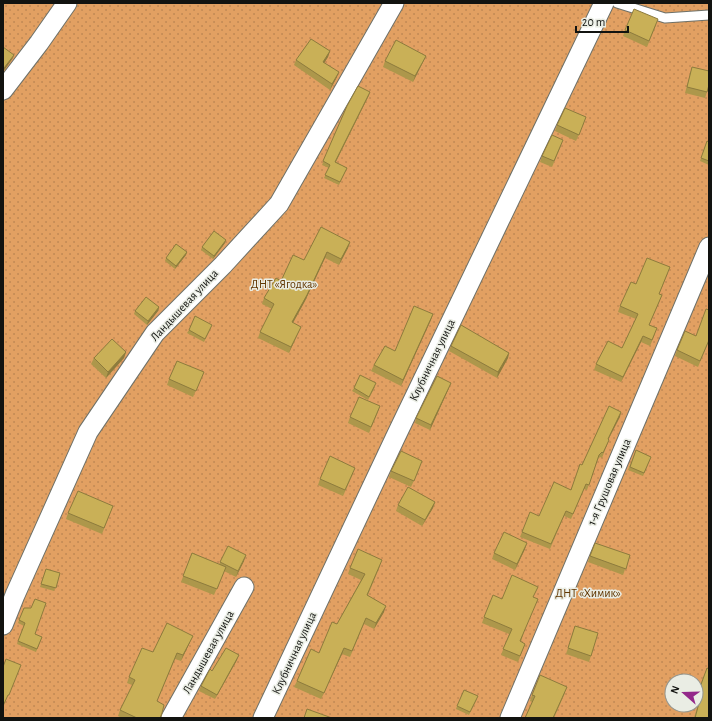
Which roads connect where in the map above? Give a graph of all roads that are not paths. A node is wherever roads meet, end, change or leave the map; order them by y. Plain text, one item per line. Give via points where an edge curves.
1 (67, 3) edge
2 (394, 3) edge
3 (604, 3) edge
4 (617, 3) edge
5 (709, 15) edge
6 (3, 90) edge
7 (709, 247) edge
8 (244, 587) dead end
9 (3, 625) edge
10 (171, 718) edge
11 (263, 718) edge
12 (510, 718) edge

1 - 6 street
2 - 9 street, Ландышевая улица via 279,204 155,333 88,432
3 - 11 street, Клубничная улица
4 - 5 lane via 665,18
7 - 12 street, 1-я Грушовая улица
8 - 10 street, Ландышевая улица

